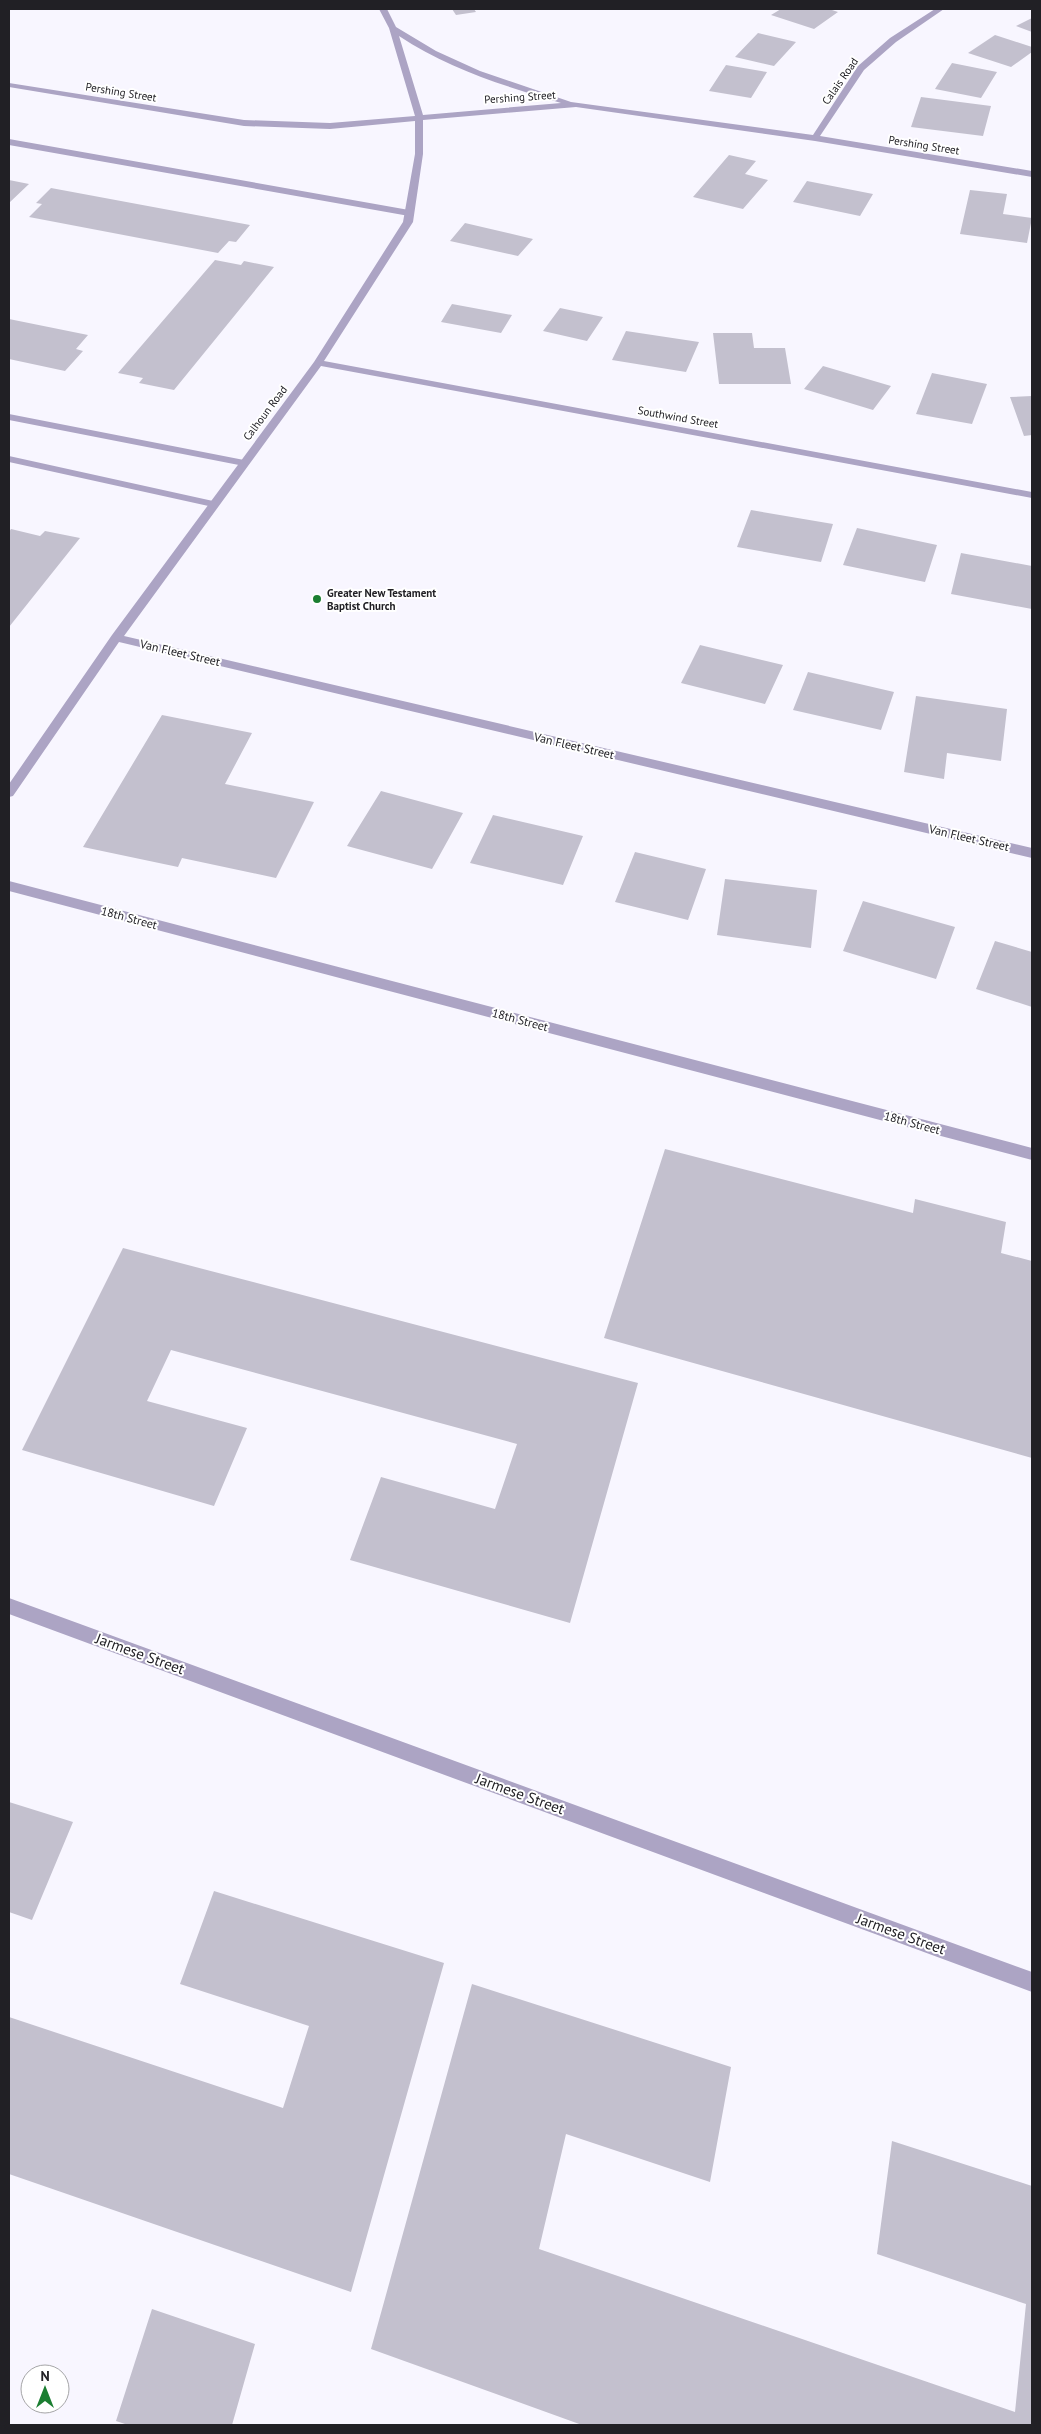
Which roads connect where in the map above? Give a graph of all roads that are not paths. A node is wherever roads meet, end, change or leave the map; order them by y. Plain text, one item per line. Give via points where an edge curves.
1 (383, 9) edge
2 (940, 9) edge
3 (393, 28) junction
4 (9, 85) edge
5 (576, 104) junction
6 (419, 116) junction
7 (815, 138) junction
8 (9, 142) edge
9 (1032, 174) edge
10 (409, 213) junction
11 (318, 363) junction
12 (9, 417) edge
13 (9, 459) edge
14 (244, 462) junction
15 (1032, 495) edge
16 (213, 504) junction
17 (116, 638) junction
18 (9, 793) edge
19 (1032, 853) edge
20 (9, 886) edge
21 (1032, 1154) edge
22 (9, 1606) edge
23 (1032, 1982) edge

1 - 3 street, Calhoun Road
2 - 7 street, Calais Road via 893,40 861,68
3 - 5 street via 410,40 493,80
3 - 6 street, Calhoun Road
4 - 6 street, Pershing Street via 244,123 330,126
5 - 6 street, Pershing Street
5 - 7 street, Pershing Street
6 - 10 street, Calhoun Road via 419,154
7 - 9 street, Pershing Street
8 - 10 street
10 - 11 street, Calhoun Road via 408,222
11 - 14 street, Calhoun Road
11 - 15 street, Southwind Street
12 - 14 street
13 - 16 street
14 - 16 street, Calhoun Road
16 - 17 street, Calhoun Road
17 - 18 street, Calhoun Road
17 - 19 street, Van Fleet Street
20 - 21 street, 18th Street
22 - 23 street, Jarmese Street

